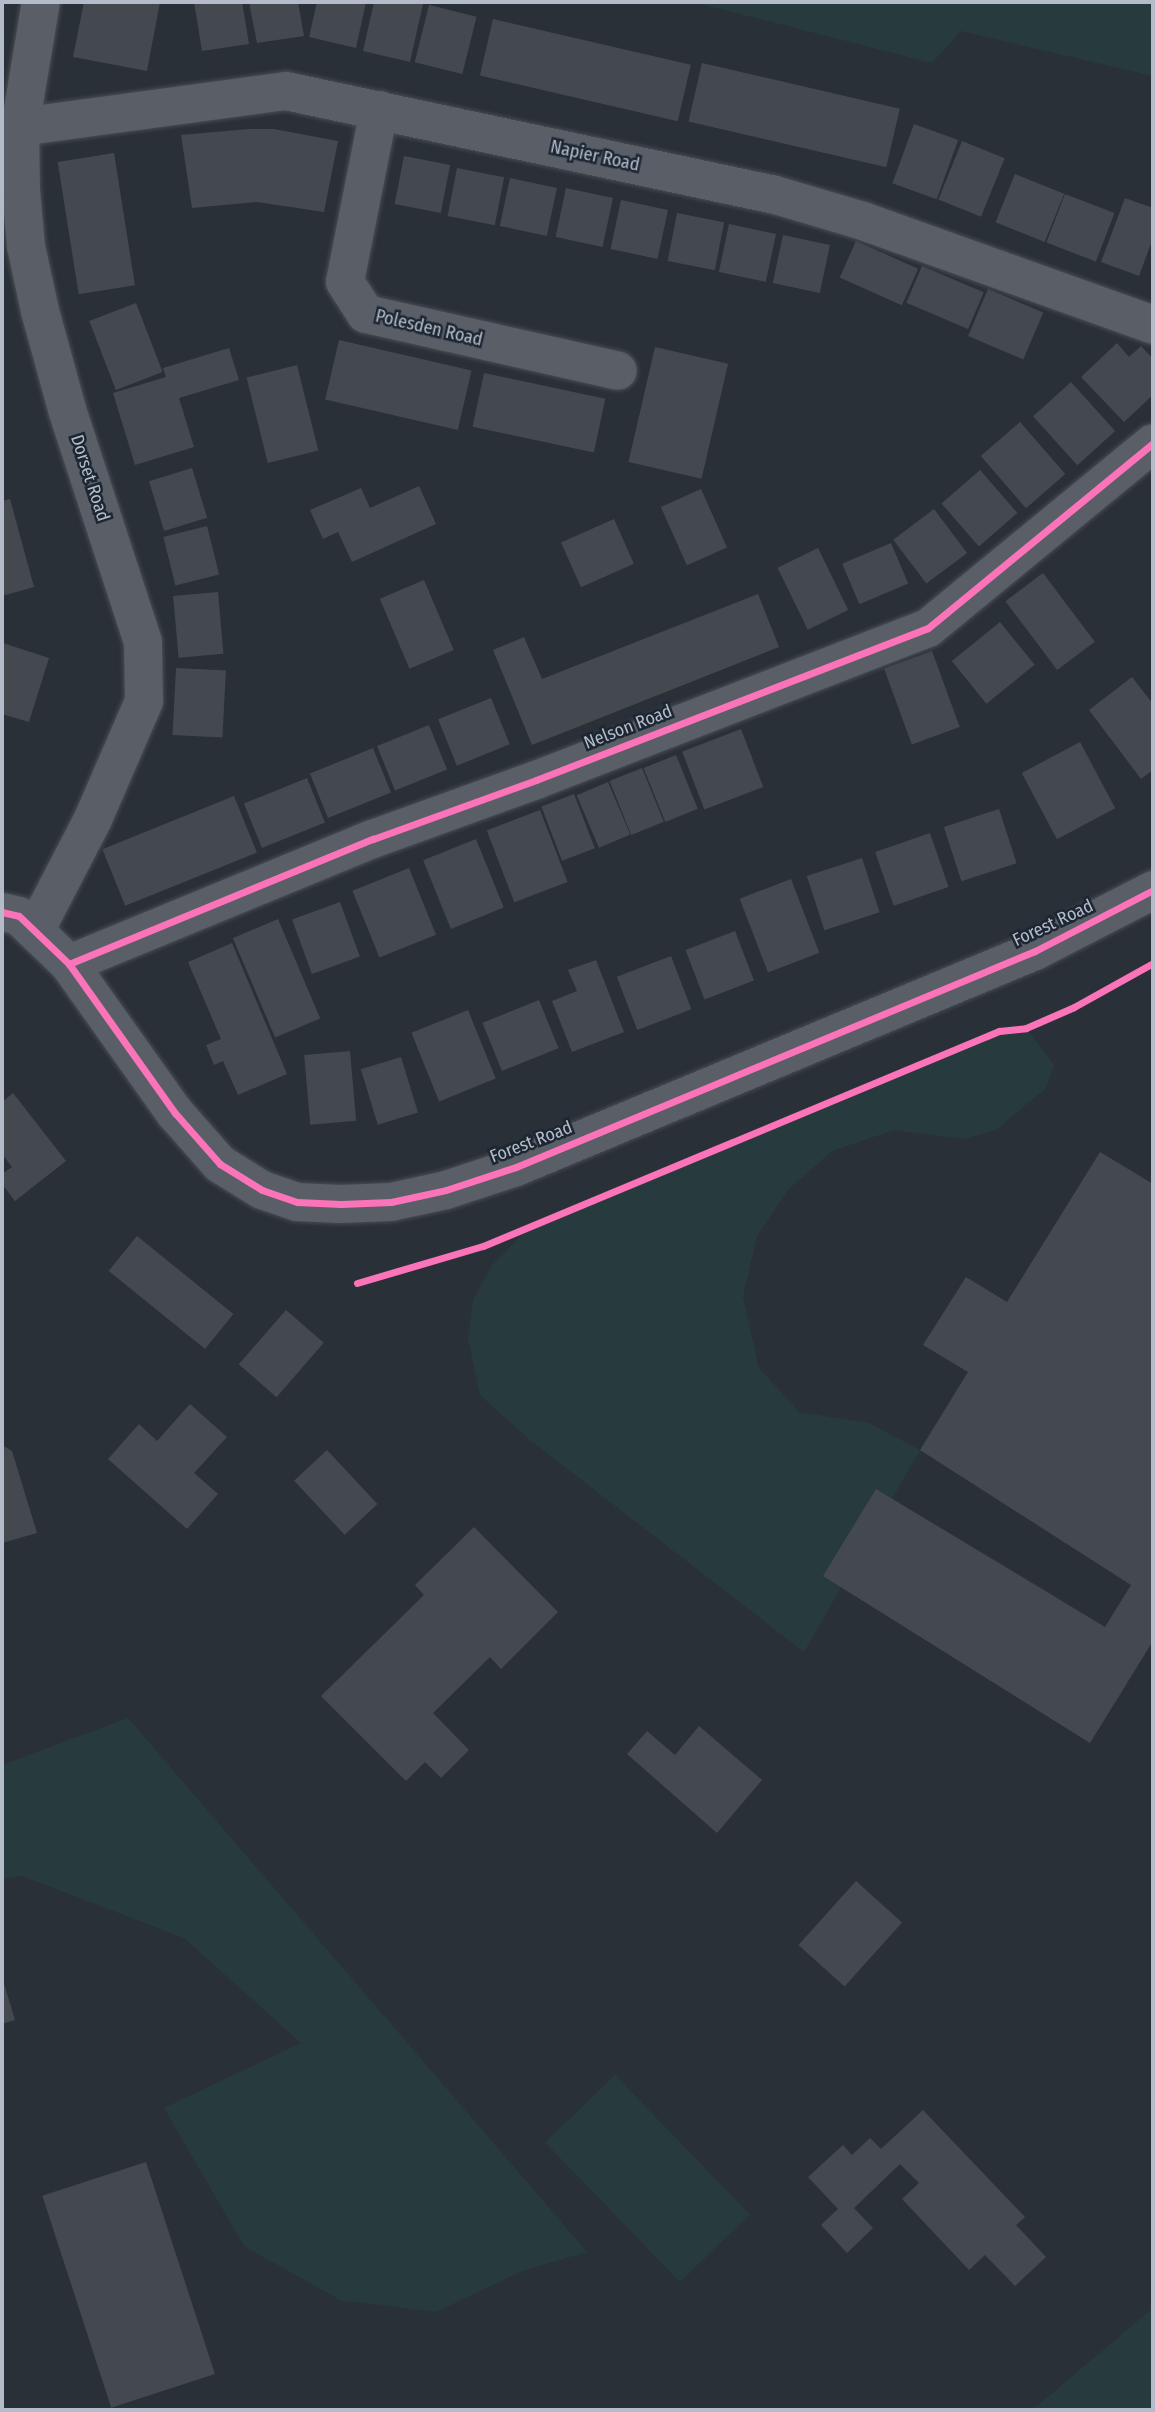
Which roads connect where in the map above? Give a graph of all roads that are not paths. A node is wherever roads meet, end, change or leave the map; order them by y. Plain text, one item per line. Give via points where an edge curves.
1 (41, 2) edge
2 (379, 110) junction
3 (20, 127) junction
4 (1153, 325) edge
5 (618, 370) dead end
6 (1153, 443) edge
7 (1153, 890) edge
8 (2, 912) edge
9 (35, 931) junction
10 (69, 964) junction

1 - 3 street, Dorset Road
2 - 3 street, Napier Road via 286,91
2 - 4 street, Napier Road via 772,194 863,221
2 - 5 street, Polesden Road via 345,282 366,314
3 - 9 street, Dorset Road via 26,246 40,311 67,409 144,642 144,701 93,819
6 - 10 street, Nelson Road via 928,628 373,839
7 - 10 street, Forest Road via 1035,951 516,1167 391,1202 297,1202 262,1190 220,1164 174,1113
8 - 9 street, Forest Road via 19,916
9 - 10 street, Forest Road

